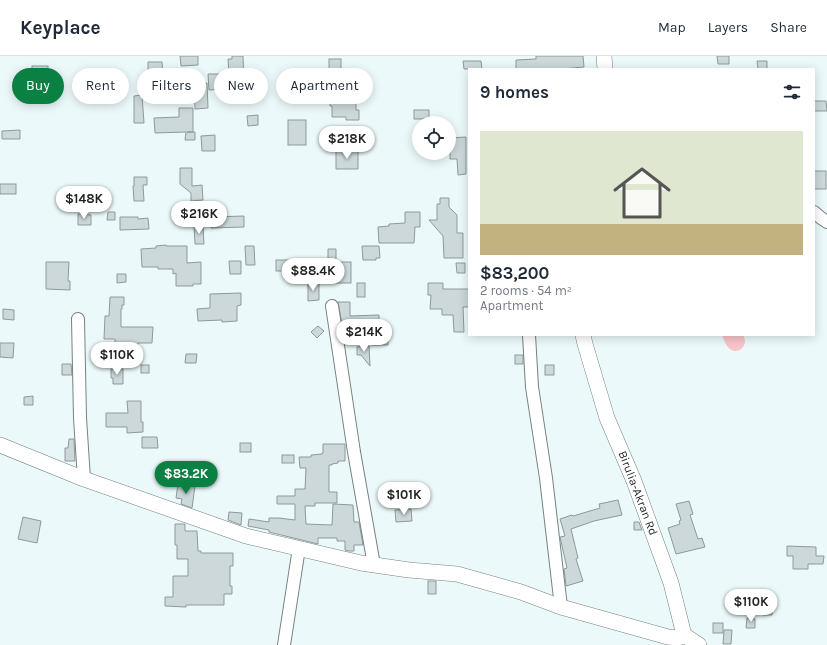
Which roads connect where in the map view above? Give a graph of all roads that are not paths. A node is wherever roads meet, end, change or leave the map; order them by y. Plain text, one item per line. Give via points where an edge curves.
1 (604, 56) edge
2 (605, 68) edge
3 (815, 213) edge
4 (827, 222) edge
5 (332, 306) dead end
6 (78, 319) dead end
7 (529, 336) edge
8 (584, 336) edge
9 (0, 445) edge
10 (84, 479) junction
11 (299, 548) junction
12 (374, 565) junction
13 (561, 607) junction
14 (684, 635) junction
15 (284, 645) edge
16 (699, 645) edge

1 - 2 street
3 - 4 street
5 - 12 street
6 - 10 street
7 - 13 street via 532,387
8 - 14 street, Birulia-Akran Rd via 608,418 671,583
9 - 10 street
10 - 11 street via 246,536
11 - 12 street
11 - 15 street
12 - 13 street via 458,574 521,592
13 - 14 street via 668,638
14 - 16 street

